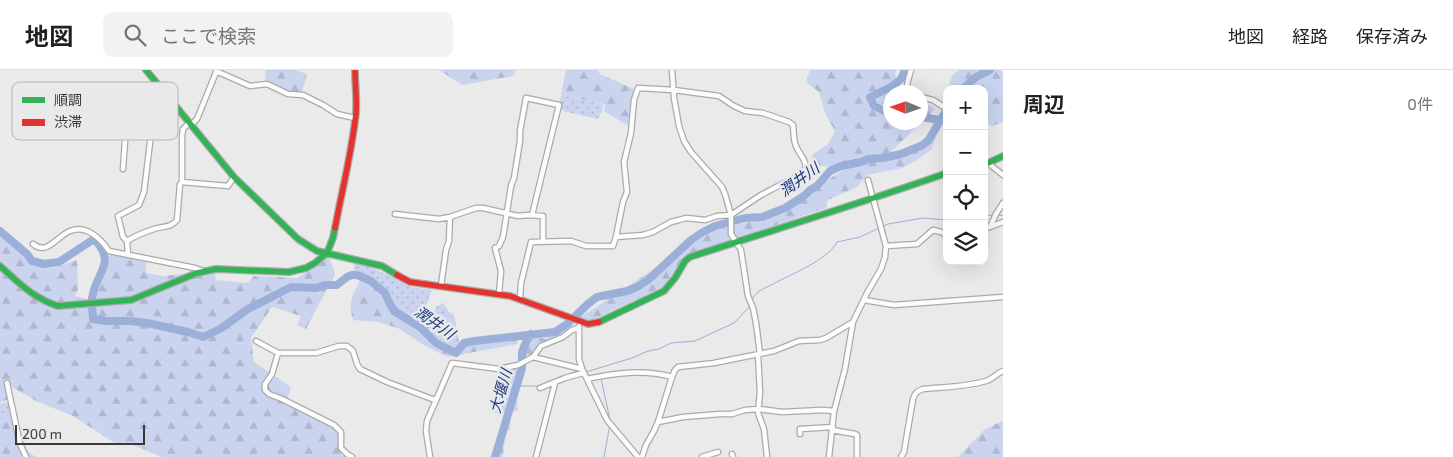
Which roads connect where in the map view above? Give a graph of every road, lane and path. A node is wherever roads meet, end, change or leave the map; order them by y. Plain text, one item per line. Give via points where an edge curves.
1 (146, 70) edge
2 (209, 70) edge
3 (356, 70) edge
4 (672, 70) edge
5 (911, 70) edge
6 (216, 71) edge
7 (156, 82) edge
8 (907, 85) edge
9 (674, 90) junction
10 (928, 99) edge
11 (943, 106) edge
12 (178, 109) edge
13 (355, 118) junction
14 (190, 124) junction
15 (125, 140) edge
16 (150, 140) edge
17 (1003, 156) edge
18 (988, 162) edge
19 (988, 165) edge
20 (123, 169) dead end
21 (943, 174) edge
22 (1003, 176) edge
23 (234, 177) junction
24 (868, 180) dead end
25 (182, 182) junction
26 (873, 199) junction
27 (1003, 203) edge
28 (395, 214) dead end
29 (506, 214) junction
30 (532, 215) junction
31 (731, 216) junction
32 (450, 217) junction
33 (1003, 222) edge
34 (990, 227) joint
35 (943, 233) edge
36 (616, 236) junction
37 (127, 241) junction
38 (542, 242) junction
39 (737, 242) junction
40 (33, 244) dead end
41 (886, 246) junction
42 (326, 253) junction
43 (128, 255) junction
44 (0, 266) edge
45 (204, 272) junction
46 (440, 286) junction
47 (499, 294) junction
48 (1003, 297) edge
49 (520, 298) junction
50 (864, 300) junction
51 (853, 322) junction
52 (579, 323) junction
53 (256, 341) dead end
54 (278, 353) junction
55 (759, 354) junction
56 (530, 358) junction
57 (1003, 370) edge
58 (582, 371) junction
59 (672, 377) junction
60 (587, 379) junction
61 (7, 383) dead end
62 (555, 383) junction
63 (540, 388) dead end
64 (435, 400) junction
65 (759, 409) junction
66 (834, 411) junction
67 (658, 422) junction
68 (832, 429) junction
69 (800, 434) dead end
70 (718, 452) dead end
71 (26, 457) edge
72 (352, 457) edge
73 (430, 457) edge
74 (536, 457) edge
75 (640, 457) edge
76 (702, 457) edge
77 (767, 457) edge
78 (829, 457) edge
79 (857, 457) edge
80 (902, 457) edge

1 - 7 street
2 - 6 street
3 - 13 street
4 - 9 street
5 - 8 street
6 - 13 street via 250,86 267,84 288,94 303,95 337,114
6 - 14 street via 197,120
9 - 31 street via 684,141 722,187
9 - 31 street via 718,96 745,111 763,113 793,125 796,147 806,168
9 - 36 street via 638,88 624,162 627,192
10 - 11 street
12 - 14 street
13 - 42 street via 333,238
14 - 23 street
14 - 25 street via 182,137
15 - 20 street
16 - 37 street via 144,192 139,205 118,216
17 - 18 street
19 - 22 street
21 - 26 street
23 - 25 street via 228,186
23 - 42 street via 298,239
24 - 26 street
25 - 37 street via 174,224
26 - 39 street
26 - 41 street
27 - 34 street
28 - 32 street
29 - 30 street
29 - 30 street via 526,98 559,105
29 - 32 street via 476,208
29 - 47 street via 503,237 495,248 501,272
30 - 38 street via 543,216
31 - 36 street via 705,220 686,218 643,235
31 - 39 street via 731,234
32 - 46 street
33 - 34 street
35 - 41 street via 933,230 917,244
36 - 38 street via 613,246 586,246 571,241
37 - 43 street
38 - 49 street via 531,242
39 - 52 street via 685,261 664,291 652,298 597,323
39 - 55 street via 753,308
40 - 43 street via 42,249 69,231 84,230 98,238 108,251
41 - 50 street via 882,269
42 - 45 street via 306,268 289,272 223,268
42 - 46 street via 382,266 410,282
43 - 45 street
44 - 45 street via 37,298 58,306 131,300
46 - 47 street
47 - 49 street
48 - 50 street via 894,305
49 - 52 street
50 - 51 street
51 - 55 street via 826,338 799,341
51 - 66 street
52 - 56 street via 563,337 542,346
52 - 58 street
53 - 54 street
54 - 64 street via 316,353 347,346 360,369
54 - 72 street via 265,390 334,425 341,432 341,448
55 - 59 street via 678,367
55 - 65 street
56 - 58 street
56 - 64 street via 518,365 499,368 452,363
57 - 80 street via 990,380 974,384 918,391 913,399
58 - 60 street
58 - 62 street
59 - 60 street via 658,373 621,373
59 - 67 street
60 - 75 street via 607,420
61 - 71 street via 20,444
62 - 63 street
62 - 74 street
64 - 73 street via 426,431
65 - 66 street
65 - 67 street
65 - 77 street
66 - 68 street
67 - 75 street
68 - 69 street via 800,429
68 - 78 street
68 - 79 street via 857,435
70 - 76 street

